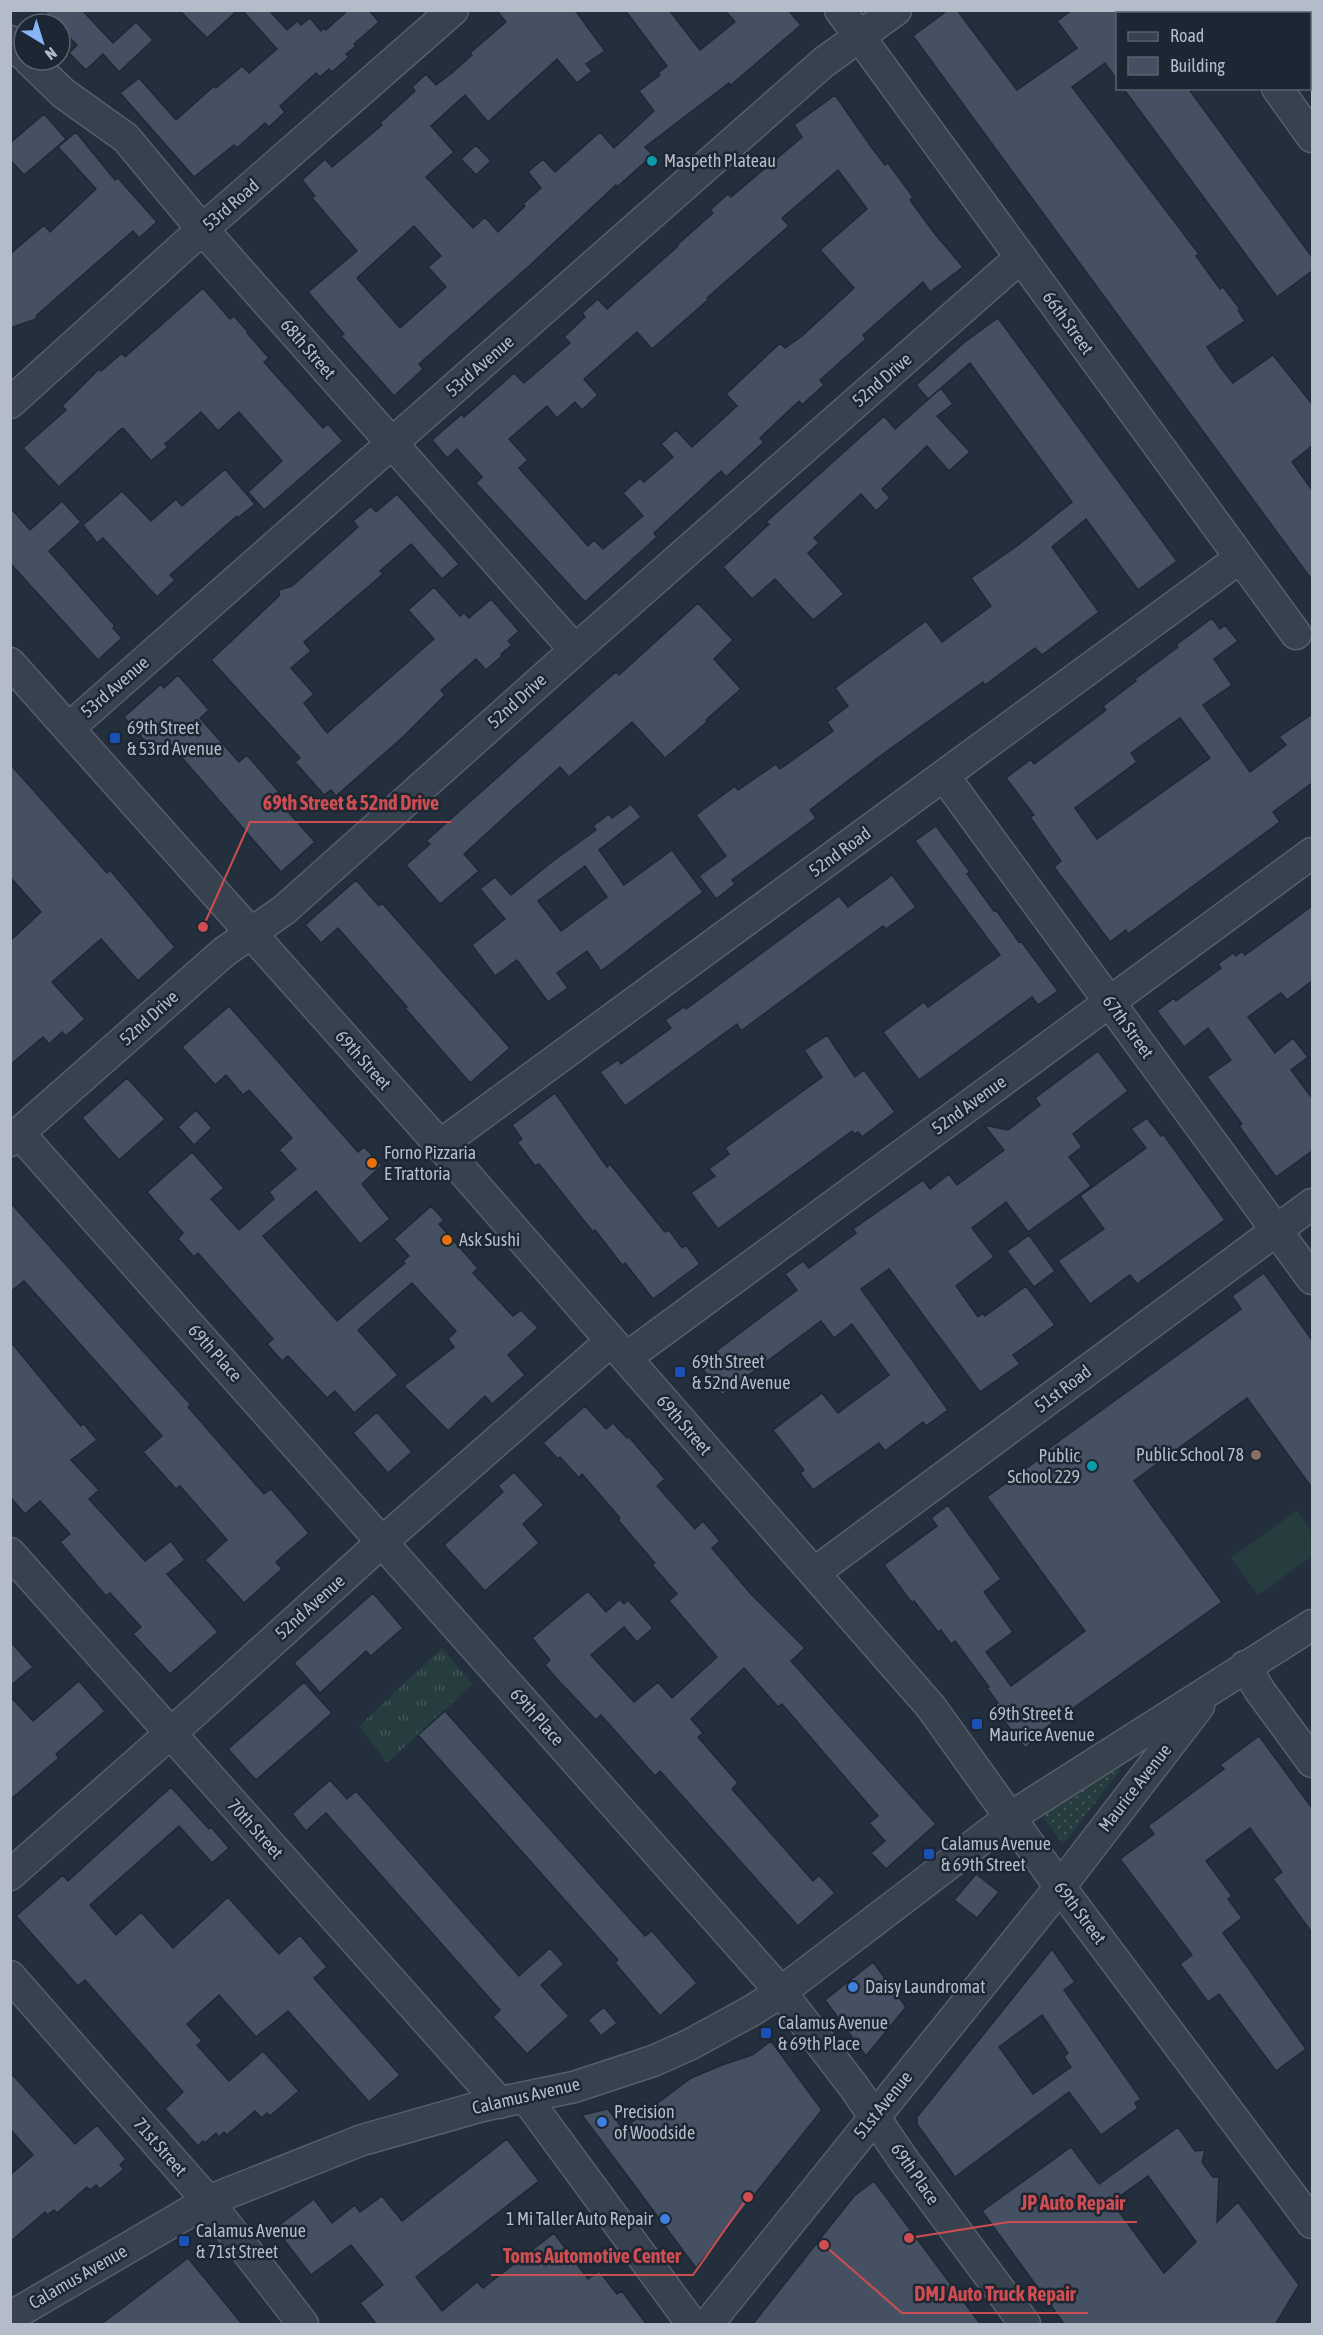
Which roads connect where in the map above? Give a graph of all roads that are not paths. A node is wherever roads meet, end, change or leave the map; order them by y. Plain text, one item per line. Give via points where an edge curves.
1 (453, 10) edge
2 (840, 10) edge
3 (896, 10) edge
4 (859, 36) junction
5 (42, 72) edge
6 (1278, 90) edge
7 (1312, 137) edge
8 (203, 230) junction
9 (1021, 257) junction
10 (10, 403) edge
11 (392, 443) junction
12 (1240, 558) junction
13 (1296, 634) dead end
14 (575, 650) junction
15 (10, 663) edge
16 (69, 728) junction
17 (944, 776) junction
18 (1312, 853) edge
19 (250, 934) junction
20 (1110, 1002) junction
21 (15, 1137) edge
22 (440, 1145) junction
23 (1312, 1204) edge
24 (1277, 1231) junction
25 (1312, 1279) edge
26 (618, 1350) junction
27 (382, 1542) junction
28 (10, 1553) edge
29 (814, 1573) junction
30 (1312, 1624) edge
31 (1245, 1666) junction
32 (1212, 1690) junction
33 (170, 1733) junction
34 (1312, 1762) edge
35 (1010, 1818) junction
36 (10, 1875) edge
37 (1060, 1887) junction
38 (10, 1976) edge
39 (780, 1992) junction
40 (513, 2100) junction
41 (874, 2116) junction
42 (208, 2201) junction
43 (1312, 2223) edge
44 (10, 2317) edge
45 (303, 2325) edge
46 (692, 2325) edge
47 (708, 2325) edge
48 (1025, 2325) edge

1 - 8 street, 53rd Road
2 - 4 street, 66th Street
3 - 4 street, 53rd Avenue
4 - 9 street, 66th Street
4 - 11 street, 53rd Avenue via 824,62
5 - 8 street, 68th Street via 63,93 126,138
6 - 7 street
8 - 10 street, 53rd Road
8 - 11 street, 68th Street
9 - 12 street, 66th Street
9 - 14 street, 52nd Drive
11 - 14 street, 68th Street
11 - 16 street, 53rd Avenue
12 - 13 street, 66th Street
12 - 17 street, 52nd Road
14 - 19 street, 52nd Drive via 284,910
15 - 16 street, 69th Street
16 - 19 street, 69th Street
17 - 20 street, 67th Street
17 - 22 street, 52nd Road
18 - 20 street, 52nd Avenue
19 - 21 street, 52nd Drive via 217,958
19 - 22 street, 69th Street
20 - 24 street, 67th Street
20 - 26 street, 52nd Avenue
21 - 27 street, 69th Place
22 - 26 street, 69th Street
23 - 24 street, 51st Road
24 - 25 street, 67th Street
24 - 29 street, 51st Road
26 - 27 street, 52nd Avenue
26 - 29 street, 69th Street
27 - 33 street, 52nd Avenue
27 - 39 street, 69th Place
28 - 33 street, 70th Street
29 - 35 street, 69th Street via 931,1707
30 - 31 street, Maurice Avenue
31 - 32 street, Maurice Avenue
31 - 34 street
32 - 35 street, Maurice Avenue
32 - 37 street, Maurice Avenue
33 - 36 street, 52nd Avenue
33 - 40 street, 70th Street
35 - 37 street, 69th Street
35 - 39 street, Calamus Avenue
37 - 41 street, 51st Avenue
37 - 43 street, 69th Street
38 - 42 street, 71st Street
39 - 40 street, Calamus Avenue via 689,2045 653,2061 574,2087
39 - 41 street, 69th Place
40 - 42 street, Calamus Avenue via 362,2140
40 - 46 street, 70th Street
41 - 47 street, 51st Avenue
41 - 48 street, 69th Place
42 - 44 street, Calamus Avenue
42 - 45 street, 71st Street

